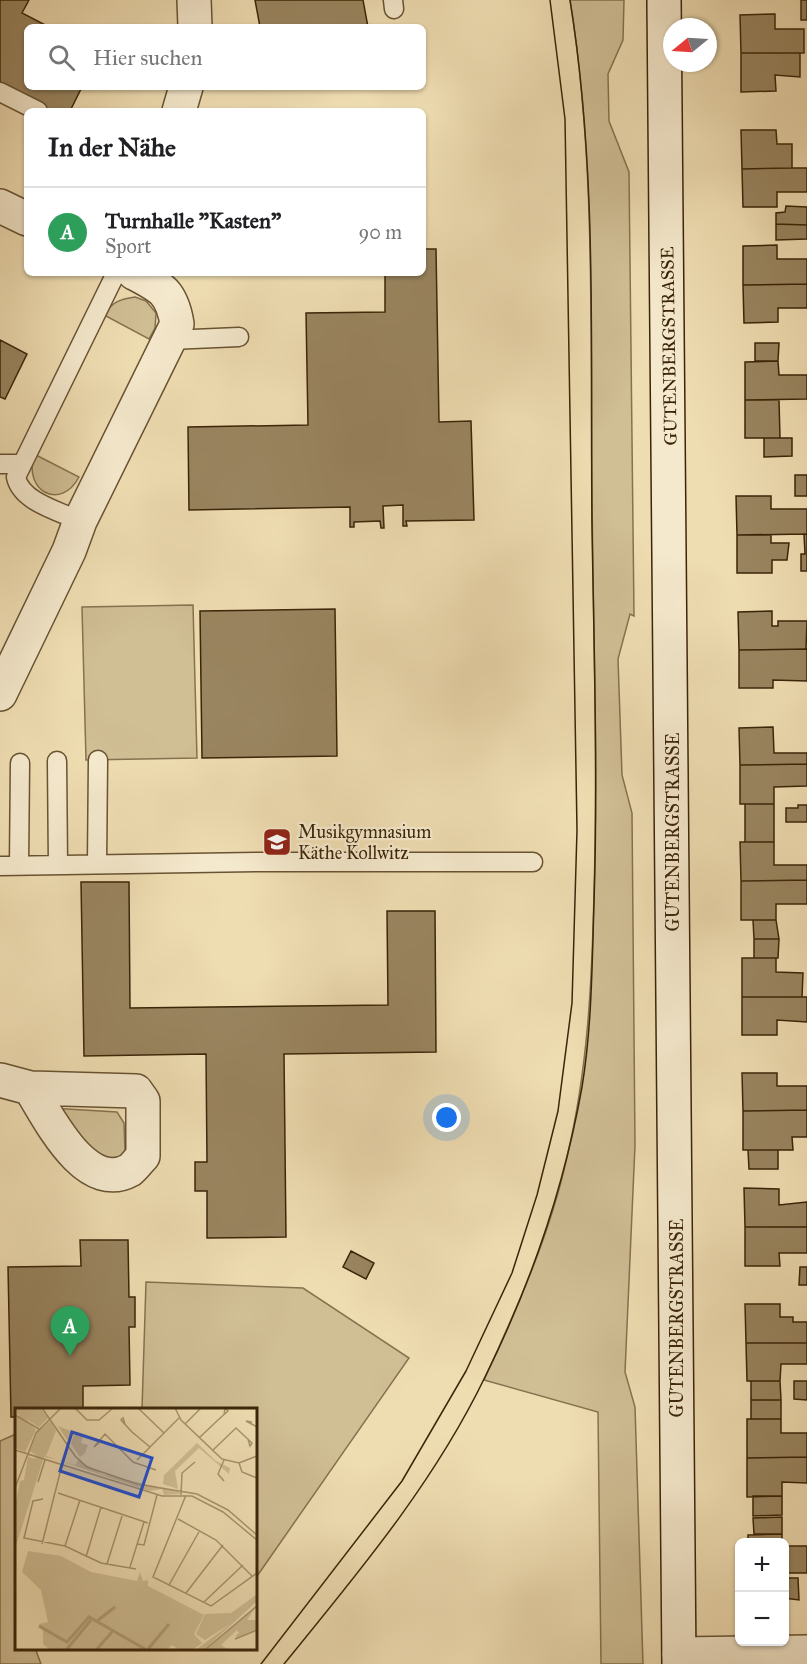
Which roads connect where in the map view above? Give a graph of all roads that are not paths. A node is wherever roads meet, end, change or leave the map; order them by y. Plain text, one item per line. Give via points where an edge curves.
1 (194, 0) edge
2 (664, 0) edge
3 (195, 24) edge
4 (185, 90) edge
5 (0, 92) edge
6 (32, 108) edge
7 (181, 108) edge
8 (0, 206) edge
9 (24, 218) edge
10 (115, 276) edge
11 (140, 276) edge
12 (239, 337) dead end
13 (170, 340) junction
14 (0, 464) edge
15 (22, 464) junction
16 (80, 521) junction
17 (0, 694) edge
18 (98, 760) dead end
19 (57, 761) dead end
20 (20, 763) dead end
21 (533, 862) dead end
22 (97, 864) junction
23 (19, 865) junction
24 (57, 865) junction
25 (0, 866) edge
26 (807, 1652) edge
27 (679, 1659) edge

1 - 3 street
2 - 27 street, GUTENBERGSTRASSE
4 - 7 street
5 - 6 lane
8 - 9 street
10 - 15 lane
11 - 13 street via 162,288 174,305 177,324
12 - 13 lane
13 - 16 street
14 - 15 lane
15 - 16 lane via 16,477 18,487 27,496
16 - 17 street
18 - 22 lane
19 - 24 lane
20 - 23 lane
21 - 22 lane
22 - 24 lane
23 - 24 lane
23 - 25 lane
26 - 27 street

